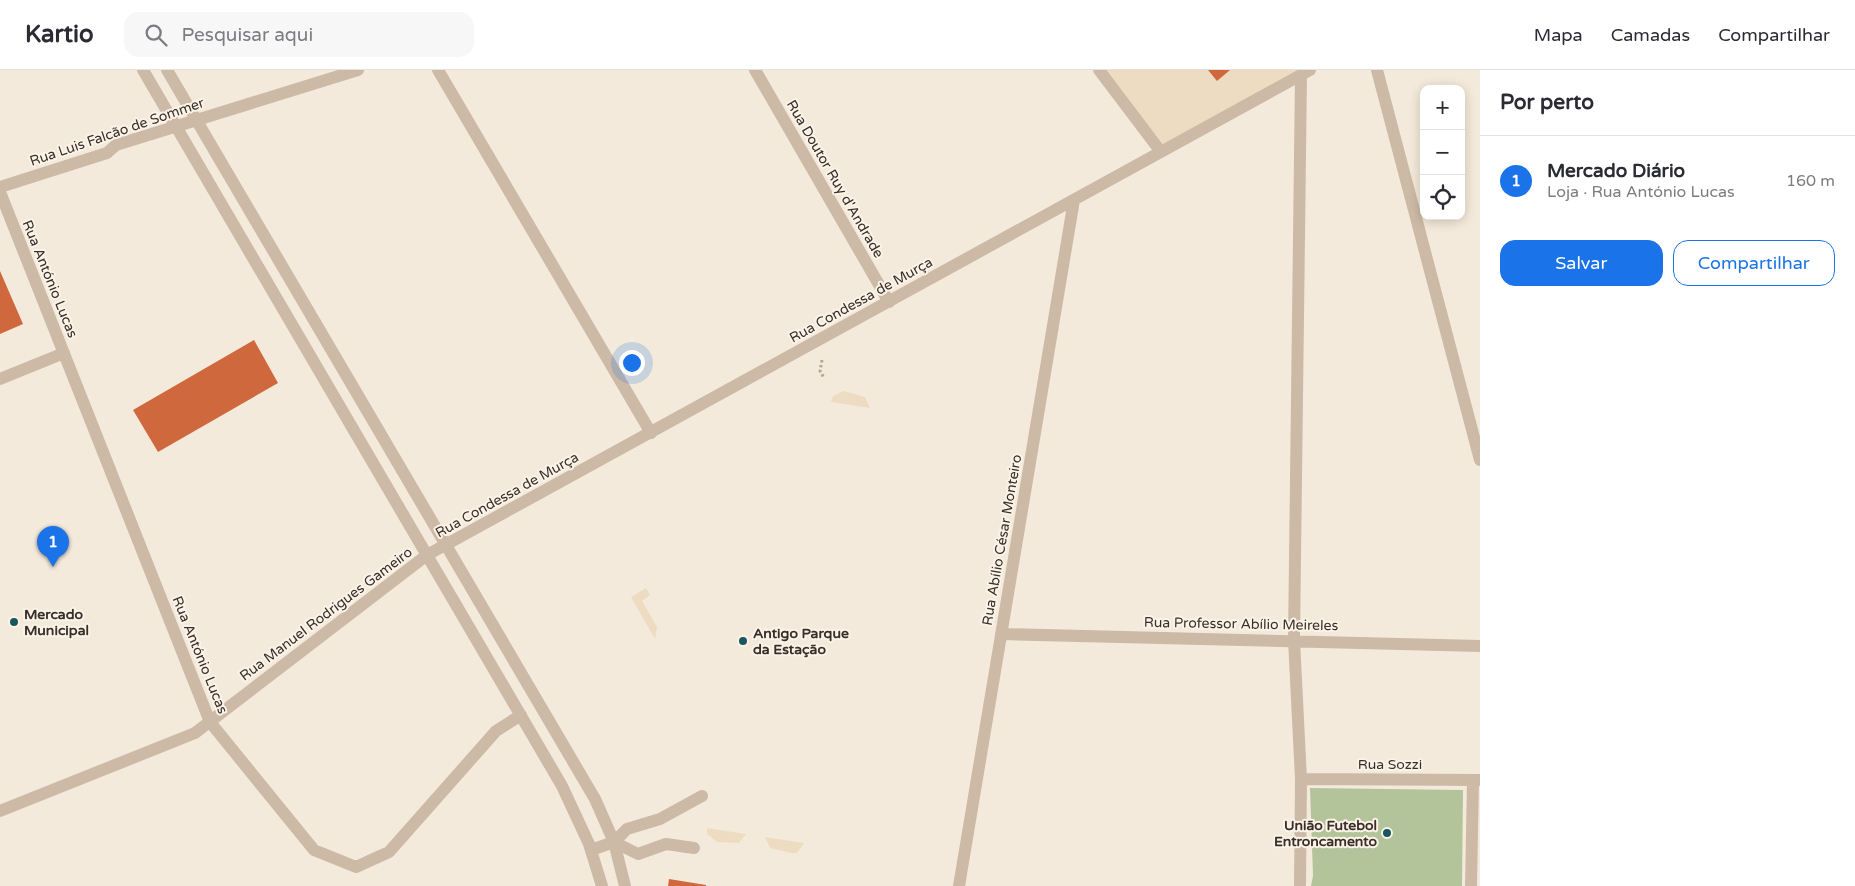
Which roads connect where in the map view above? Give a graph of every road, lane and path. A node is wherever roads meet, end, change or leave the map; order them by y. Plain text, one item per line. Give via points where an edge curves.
1 (143, 70) edge
2 (167, 70) edge
3 (358, 70) edge
4 (438, 70) edge
5 (755, 70) edge
6 (1099, 70) edge
7 (1377, 70) edge
8 (1306, 73) edge
9 (196, 120) junction
10 (176, 127) junction
11 (1161, 152) junction
12 (0, 187) edge
13 (0, 192) edge
14 (1074, 200) junction
15 (889, 302) junction
16 (64, 353) junction
17 (0, 379) edge
18 (651, 433) junction
19 (1480, 460) edge
20 (446, 545) junction
21 (427, 556) junction
22 (1001, 634) junction
23 (1294, 640) junction
24 (1480, 646) edge
25 (521, 715) junction
26 (210, 722) junction
27 (1301, 779) junction
28 (1477, 780) edge
29 (702, 796) dead end
30 (0, 811) edge
31 (614, 842) junction
32 (694, 848) dead end
33 (591, 850) junction
34 (602, 886) edge
35 (625, 886) edge
36 (959, 886) edge
37 (1300, 886) edge
38 (1471, 886) edge

1 - 10 street
2 - 9 street
3 - 9 street, Rua Luis Falcão de Sommer
4 - 18 street
5 - 15 street, Rua Doutor Ruy d'Andrade
6 - 11 street
7 - 19 street
8 - 11 street, Rua Condessa de Murça
8 - 23 street
9 - 10 street, Rua Luis Falcão de Sommer
9 - 20 street
10 - 12 street, Rua Luis Falcão de Sommer
10 - 21 street
11 - 14 street, Rua Condessa de Murça
13 - 16 street, Rua António Lucas
14 - 15 street, Rua Condessa de Murça
14 - 22 street, Rua Abílio César Monteiro
15 - 18 street, Rua Condessa de Murça
16 - 17 street
16 - 26 street, Rua António Lucas
18 - 20 street, Rua Condessa de Murça
20 - 21 street, Rua Condessa de Murça
20 - 31 street via 595,799
21 - 25 street
21 - 26 street, Rua Manuel Rodrigues Gameiro
22 - 23 street, Rua Professor Abílio Meireles
22 - 36 street, Rua Abílio César Monteiro
23 - 24 street, Rua Professor Abílio Meireles
23 - 27 street
25 - 26 street, Rua António Lucas via 496,731 389,852 356,867 314,850
25 - 33 street via 562,786
26 - 30 street, Rua Manuel Rodrigues Gameiro via 195,733
27 - 28 street, Rua Sozzi
27 - 37 street
28 - 38 street
29 - 31 street via 660,819 627,828
31 - 32 street via 638,854 666,844
31 - 33 street
31 - 35 street
33 - 34 street

